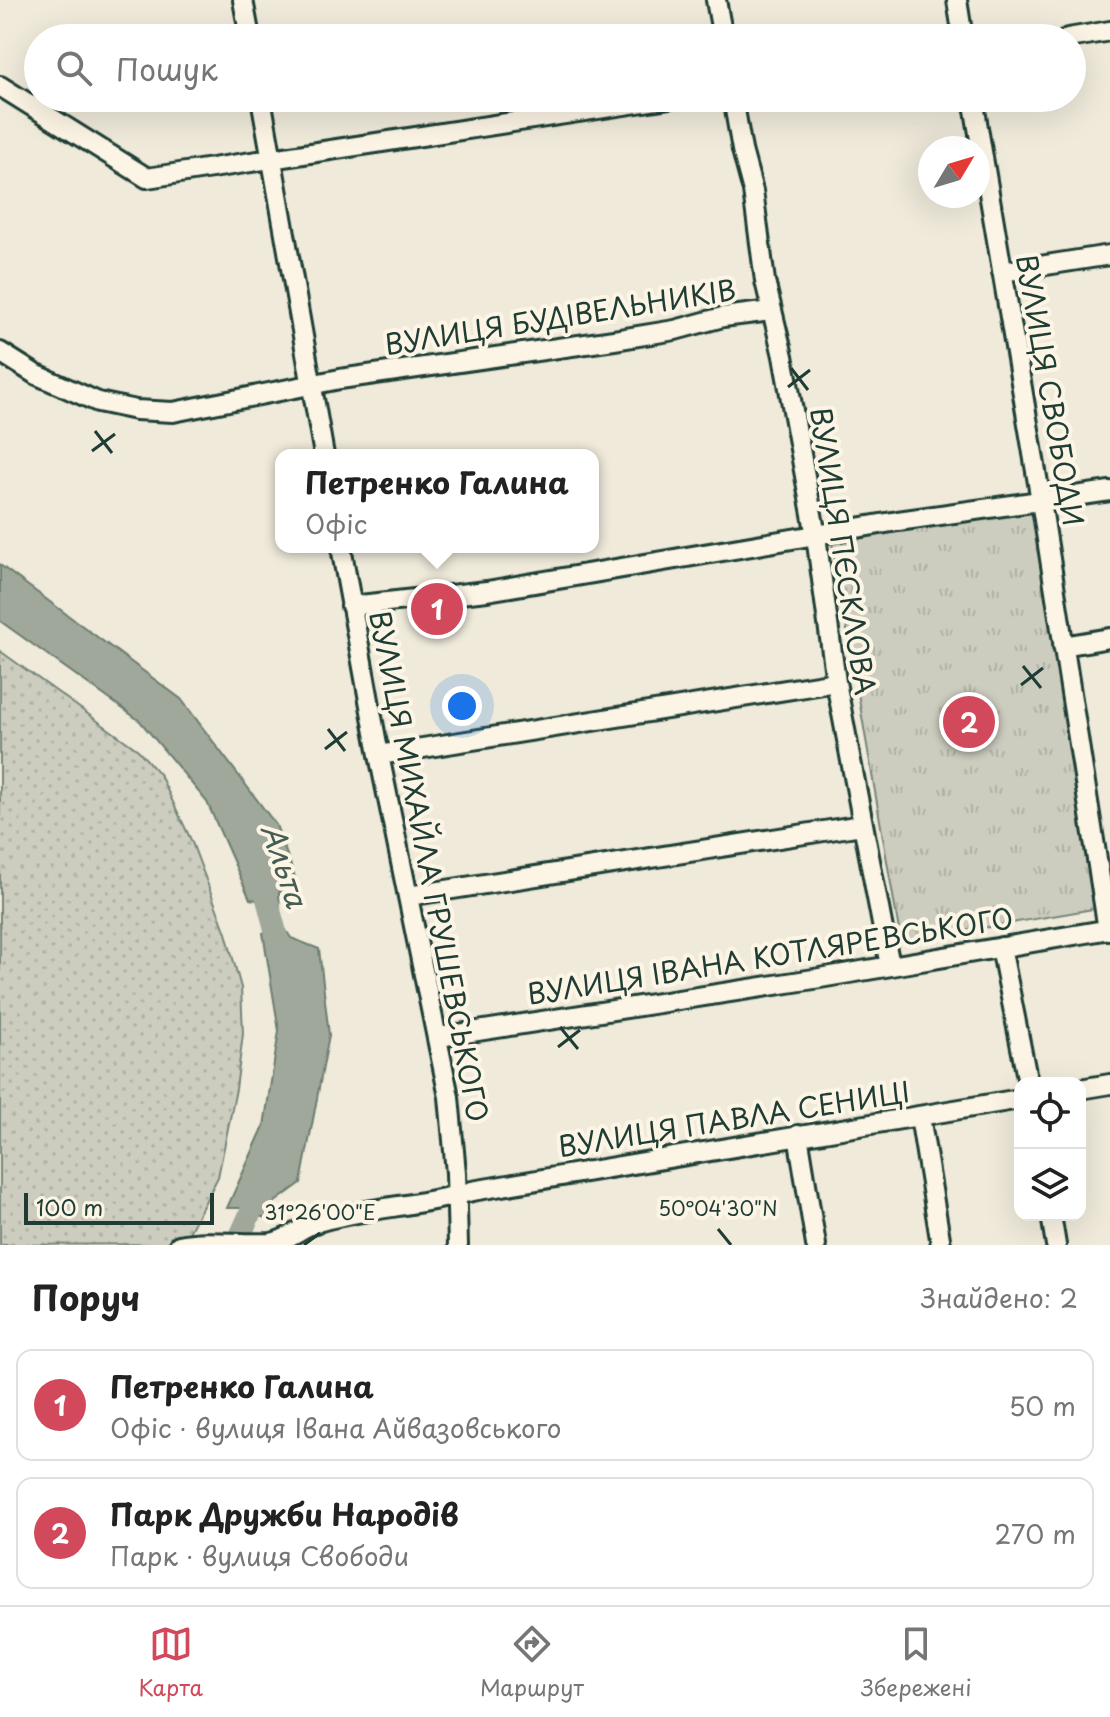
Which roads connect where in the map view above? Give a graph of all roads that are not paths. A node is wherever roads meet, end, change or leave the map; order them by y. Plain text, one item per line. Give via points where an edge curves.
1 (243, 0) edge
2 (716, 0) edge
3 (957, 0) edge
4 (247, 24) edge
5 (720, 24) edge
6 (961, 24) edge
7 (1110, 31) edge
8 (1086, 35) edge
9 (0, 86) edge
10 (24, 101) edge
11 (42, 112) edge
12 (264, 112) edge
13 (579, 112) edge
14 (735, 112) edge
15 (975, 112) edge
16 (272, 159) junction
17 (1110, 255) edge
18 (1002, 272) junction
19 (771, 311) junction
20 (0, 352) edge
21 (311, 384) junction
22 (323, 449) edge
23 (1110, 491) edge
24 (1041, 501) junction
25 (816, 536) junction
26 (342, 553) edge
27 (351, 606) junction
28 (1110, 638) edge
29 (1063, 646) junction
30 (836, 682) junction
31 (379, 755) junction
32 (862, 825) junction
33 (408, 896) junction
34 (1109, 930) edge
35 (1001, 947) junction
36 (890, 966) junction
37 (439, 1037) junction
38 (1027, 1077) edge
39 (1110, 1084) edge
40 (1086, 1088) edge
41 (1014, 1100) edge
42 (920, 1116) junction
43 (798, 1135) junction
44 (457, 1195) junction
45 (1052, 1221) edge
46 (297, 1239) edge
47 (179, 1245) edge
48 (458, 1245) edge
49 (816, 1245) edge
50 (941, 1245) edge
51 (1056, 1245) edge

1 - 4 street
2 - 5 street
3 - 6 street
7 - 8 street
9 - 10 street
11 - 16 street via 147,178
12 - 16 street
13 - 16 street
14 - 19 street, ВУЛИЦЯ ПЄСКЛОВА
15 - 18 street, ВУЛИЦЯ СВОБОДИ
16 - 21 street
17 - 18 street
18 - 24 street, ВУЛИЦЯ СВОБОДИ
19 - 21 street, ВУЛИЦЯ БУДІВЕЛЬНИКІВ via 660,333
19 - 25 street, ВУЛИЦЯ ПЄСКЛОВА
20 - 21 street, ВУЛИЦЯ БУДІВЕЛЬНИКІВ via 80,395 150,412 201,409
21 - 22 street
23 - 24 street
24 - 25 street
24 - 29 street, ВУЛИЦЯ СВОБОДИ
25 - 27 street via 487,591
25 - 30 street, ВУЛИЦЯ ПЄСКЛОВА
26 - 27 street, ВУЛИЦЯ МИХАЙЛА ГРУШЕВСЬКОГО
27 - 31 street, ВУЛИЦЯ МИХАЙЛА ГРУШЕВСЬКОГО
28 - 29 street
29 - 34 street, ВУЛИЦЯ СВОБОДИ
30 - 31 street
30 - 32 street, ВУЛИЦЯ ПЄСКЛОВА
31 - 33 street, ВУЛИЦЯ МИХАЙЛА ГРУШЕВСЬКОГО
32 - 33 street
32 - 36 street, ВУЛИЦЯ ПЄСКЛОВА
33 - 37 street, ВУЛИЦЯ МИХАЙЛА ГРУШЕВСЬКОГО
34 - 35 street, ВУЛИЦЯ ІВАНА КОТЛЯРЕВСЬКОГО
35 - 36 street, ВУЛИЦЯ ІВАНА КОТЛЯРЕВСЬКОГО
35 - 38 street
36 - 37 street, ВУЛИЦЯ ІВАНА КОТЛЯРЕВСЬКОГО
37 - 44 street, ВУЛИЦЯ МИХАЙЛА ГРУШЕВСЬКОГО
39 - 40 street
41 - 42 street, ВУЛИЦЯ ПАВЛА СЕНИЦІ
42 - 43 street, ВУЛИЦЯ ПАВЛА СЕНИЦІ
42 - 50 street
43 - 44 street, ВУЛИЦЯ ПАВЛА СЕНИЦІ
43 - 49 street
44 - 46 street, ВУЛИЦЯ ПАВЛА СЕНИЦІ via 323,1220
44 - 48 street, ВУЛИЦЯ МИХАЙЛА ГРУШЕВСЬКОГО
45 - 51 street
46 - 47 street, ВУЛИЦЯ ПАВЛА СЕНИЦІ

